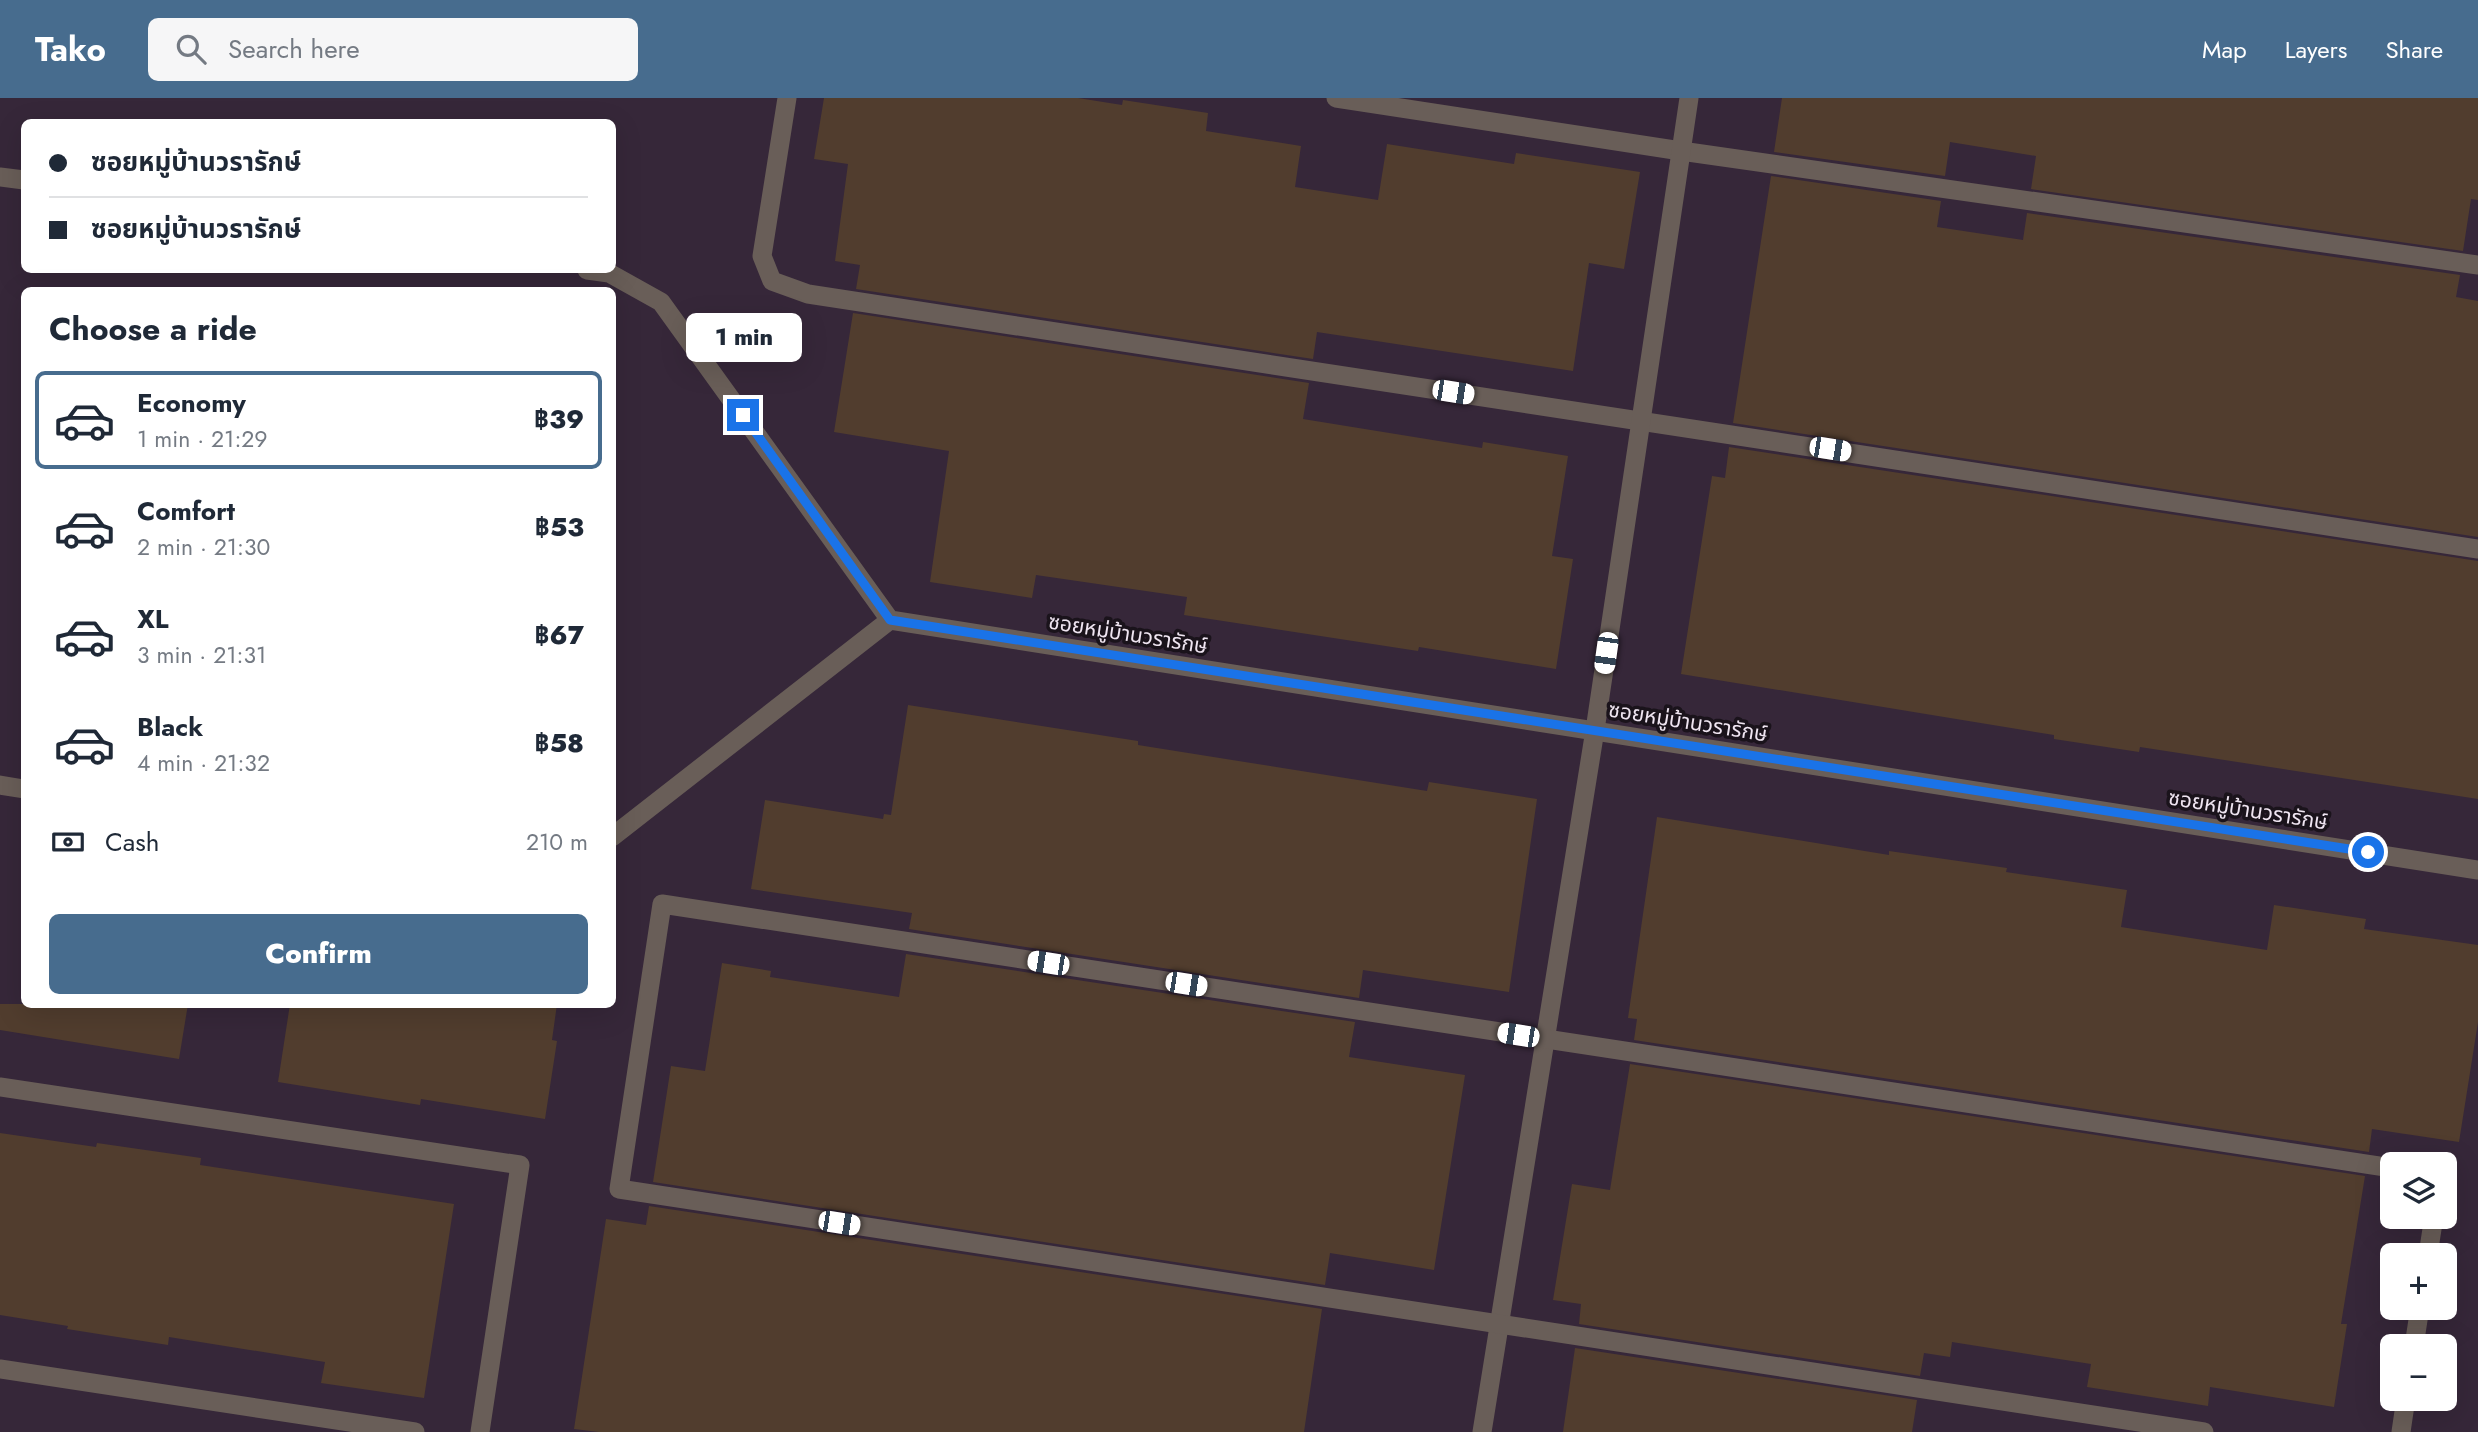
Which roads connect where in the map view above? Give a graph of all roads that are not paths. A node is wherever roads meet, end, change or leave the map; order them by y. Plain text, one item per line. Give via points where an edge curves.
1 (787, 98) edge
2 (1336, 98) edge
3 (1689, 98) edge
4 (1681, 151) junction
5 (0, 177) edge
6 (21, 180) edge
7 (2478, 265) edge
8 (609, 273) edge
9 (1641, 420) junction
10 (2478, 549) edge
11 (890, 620) junction
12 (1595, 730) junction
13 (0, 785) edge
14 (21, 788) edge
15 (616, 833) edge
16 (2478, 870) edge
17 (1545, 1039) junction
18 (0, 1087) edge
19 (2380, 1166) edge
20 (1499, 1324) junction
21 (0, 1369) edge
22 (2404, 1411) edge
23 (415, 1432) edge
24 (480, 1432) edge
25 (1482, 1432) edge
26 (2204, 1432) edge
27 (2401, 1432) edge

1 - 9 street via 762,256 772,281 807,294
2 - 4 street
3 - 4 street
4 - 7 street
4 - 9 street
5 - 6 street
8 - 11 street via 661,302
9 - 10 street
9 - 12 street
11 - 12 street, ซอยหมู่บ้านวรารักษ์
11 - 15 street
12 - 16 street, ซอยหมู่บ้านวรารักษ์
12 - 17 street
13 - 14 street
17 - 19 street
17 - 20 street
17 - 20 street via 662,904 619,1189
18 - 24 street via 520,1165
20 - 25 street
20 - 26 street
21 - 23 street
22 - 27 street

